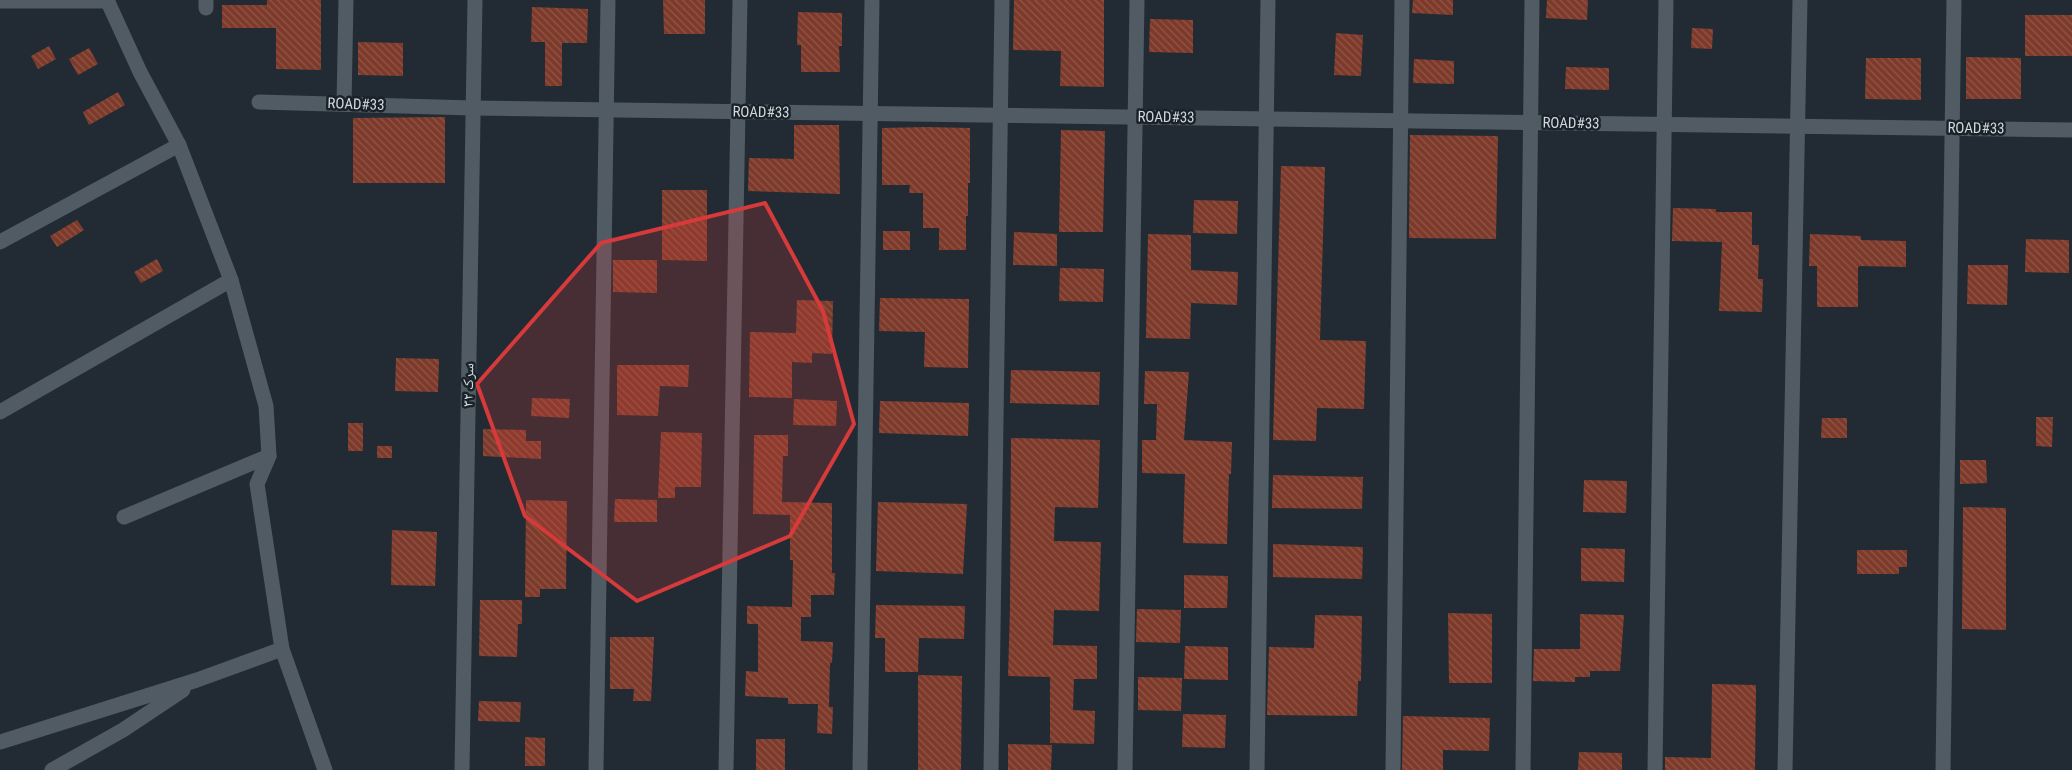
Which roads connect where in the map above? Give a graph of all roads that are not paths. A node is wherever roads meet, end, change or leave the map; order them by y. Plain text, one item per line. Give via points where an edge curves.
1 (346, 0) edge
2 (475, 0) edge
3 (608, 0) edge
4 (740, 0) edge
5 (872, 0) edge
6 (1002, 0) edge
7 (1136, 0) edge
8 (1268, 0) edge
9 (1402, 0) edge
10 (1532, 0) edge
11 (1666, 0) edge
12 (1800, 0) edge
13 (1954, 0) edge
14 (0, 1) edge
15 (108, 1) edge
16 (259, 102) dead end
17 (344, 104) junction
18 (473, 108) junction
19 (606, 110) junction
20 (738, 112) junction
21 (870, 113) junction
22 (1000, 115) junction
23 (1134, 117) junction
24 (1266, 119) junction
25 (1400, 120) junction
26 (1529, 122) junction
27 (1664, 124) junction
28 (1798, 126) junction
29 (1953, 128) junction
30 (2072, 130) edge
31 (179, 146) junction
32 (0, 242) edge
33 (231, 280) junction
34 (0, 412) edge
35 (269, 456) junction
36 (124, 517) dead end
37 (282, 649) junction
38 (197, 680) junction
39 (0, 742) edge
40 (52, 770) edge
41 (325, 770) edge
42 (462, 770) edge
43 (596, 770) edge
44 (726, 770) edge
45 (860, 770) edge
46 (991, 770) edge
47 (1125, 770) edge
48 (1257, 770) edge
49 (1393, 770) edge
50 (1523, 770) edge
51 (1655, 770) edge
52 (1784, 770) edge
53 (1943, 770) edge

1 - 17 street
2 - 18 street, سرک ۳۲
3 - 19 street
4 - 20 street
5 - 21 street
6 - 22 street
7 - 23 street
8 - 24 street
9 - 25 street
10 - 26 street
11 - 27 street
12 - 28 street
13 - 29 street
14 - 15 street
15 - 31 street
16 - 17 street, ROAD#33
17 - 18 street, ROAD#33
18 - 19 street, ROAD#33
18 - 42 street, سرک ۳۲
19 - 20 street, ROAD#33
19 - 43 street
20 - 21 street, ROAD#33
20 - 44 street
21 - 22 street, ROAD#33
21 - 45 street
22 - 23 street, ROAD#33
22 - 46 street
23 - 24 street, ROAD#33
23 - 47 street
24 - 25 street, ROAD#33
24 - 48 street
25 - 26 street, ROAD#33
25 - 49 street
26 - 27 street, ROAD#33
26 - 50 street
27 - 28 street, ROAD#33
27 - 51 street
28 - 29 street, ROAD#33
28 - 52 street
29 - 30 street, ROAD#33
29 - 53 street
31 - 32 street
31 - 33 street
33 - 34 street
33 - 35 street via 266,406
35 - 36 street
35 - 37 street via 257,484
37 - 38 street
37 - 41 street
38 - 39 street
38 - 40 street via 122,730

